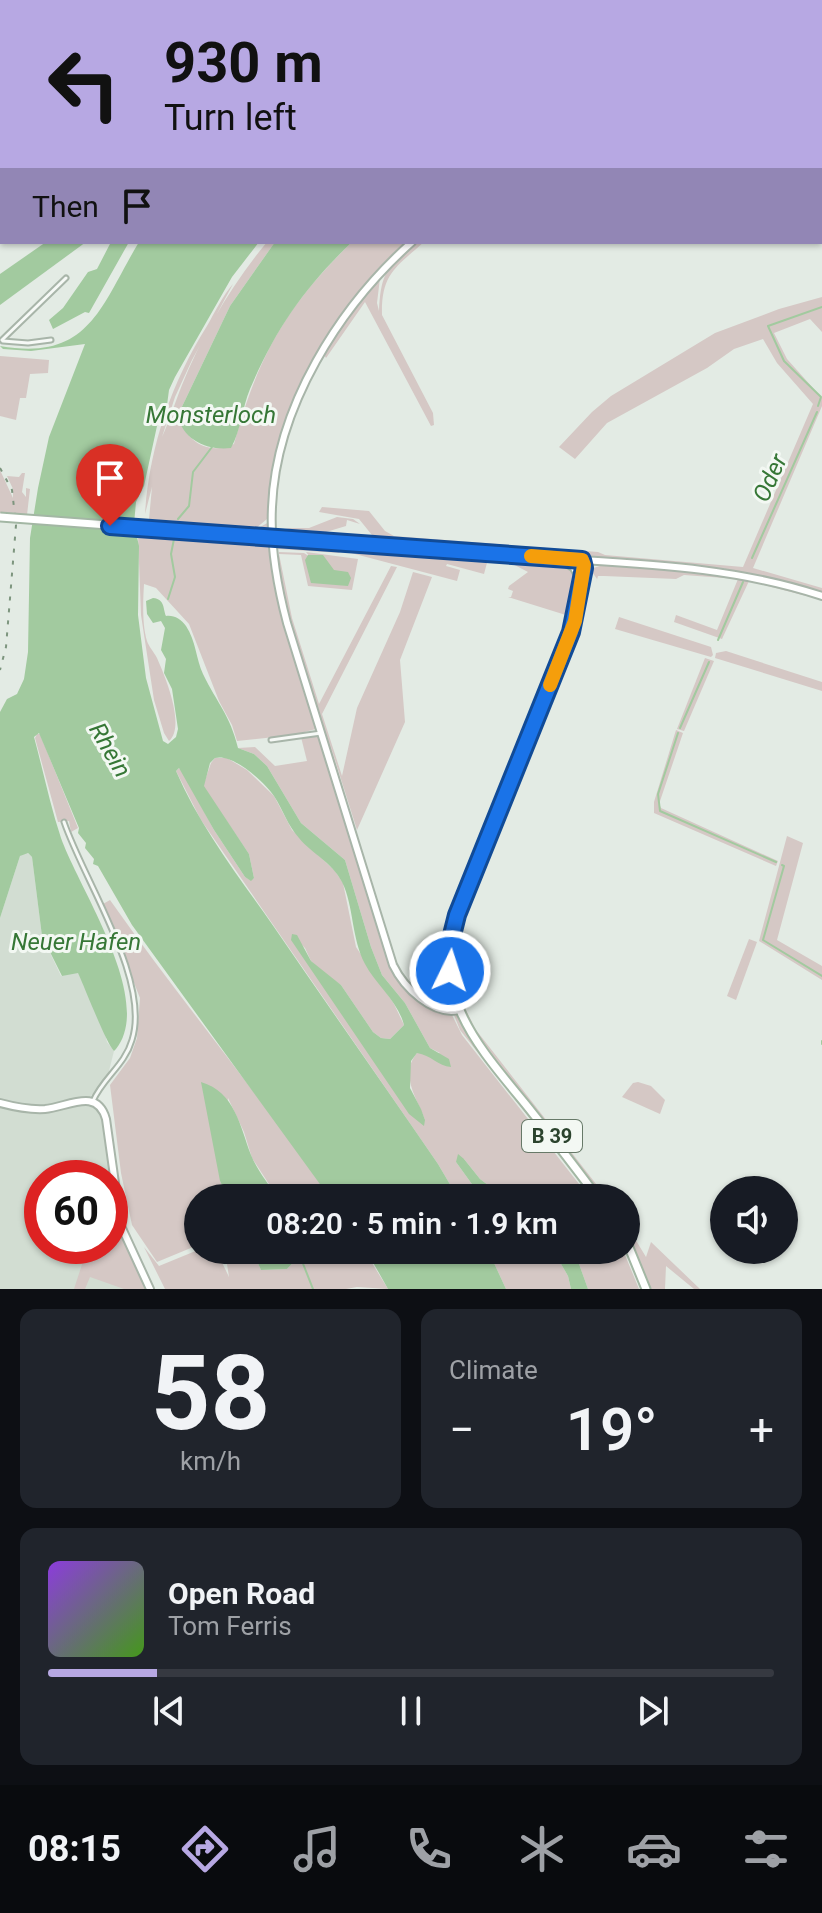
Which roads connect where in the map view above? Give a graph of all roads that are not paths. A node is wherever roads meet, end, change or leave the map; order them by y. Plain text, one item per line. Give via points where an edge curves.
1 (410, 244) edge
2 (66, 278) dead end
3 (1, 340) edge
4 (51, 340) dead end
5 (0, 517) edge
6 (558, 558) junction
7 (582, 560) junction
8 (600, 561) junction
9 (580, 574) junction
10 (822, 596) edge
11 (321, 733) junction
12 (271, 740) dead end
13 (64, 822) dead end
14 (459, 1010) junction
15 (93, 1101) junction
16 (2, 1104) edge
17 (587, 1184) edge
18 (636, 1264) edge
19 (150, 1289) edge
20 (646, 1289) edge

1 - 11 street via 360,295 327,342 300,396 276,472 272,520 277,579
2 - 3 street
3 - 4 street
5 - 6 main road, bridge
6 - 7 main road
6 - 9 main road
7 - 8 street
7 - 9 main road, B 39
8 - 9 street
8 - 10 street via 720,572
9 - 14 main road, B 39 via 571,632 454,925 449,964
11 - 12 street
11 - 14 street via 395,969 405,985 439,1009
13 - 15 street via 136,999 128,1053
14 - 17 main road, B 39 via 477,1043
15 - 16 street via 32,1110
15 - 19 street via 106,1119 122,1230
18 - 20 main road

